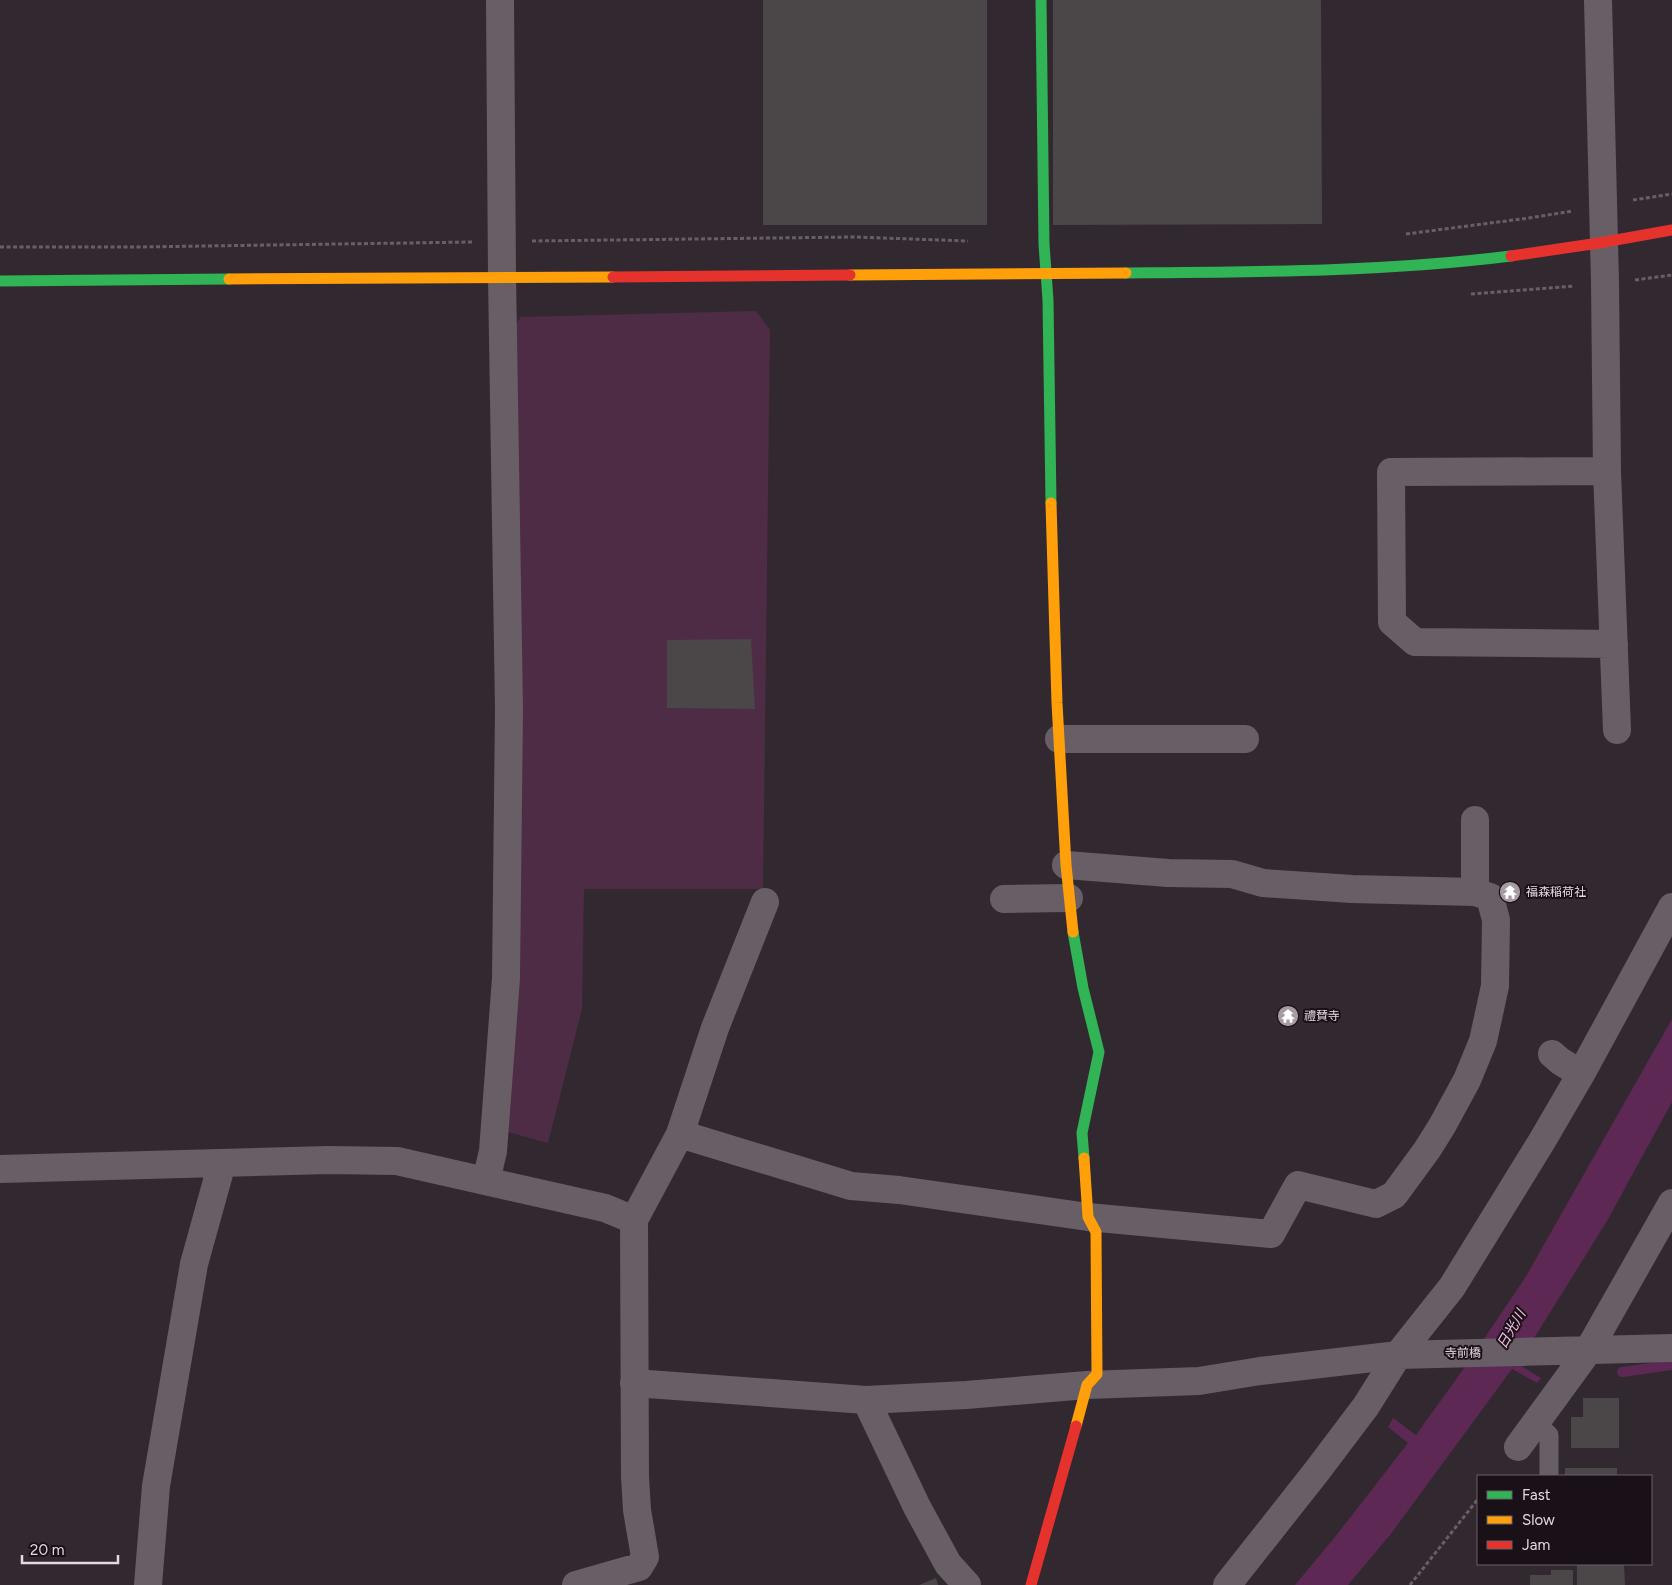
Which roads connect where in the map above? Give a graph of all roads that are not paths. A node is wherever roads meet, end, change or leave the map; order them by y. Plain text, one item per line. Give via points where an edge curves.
1 (500, 0) edge
2 (1041, 0) edge
3 (1598, 0) edge
4 (1672, 230) edge
5 (1604, 244) junction
6 (1046, 273) junction
7 (502, 276) junction
8 (0, 281) edge
9 (1607, 471) junction
10 (1614, 644) junction
11 (1617, 730) dead end
12 (1059, 739) junction
13 (1245, 739) dead end
14 (1474, 820) dead end
15 (1066, 865) junction
16 (1475, 892) junction
17 (1069, 898) junction
18 (1004, 899) dead end
19 (765, 902) dead end
20 (1672, 907) edge
21 (1552, 1054) dead end
22 (1581, 1074) junction
23 (680, 1134) junction
24 (222, 1163) junction
25 (0, 1169) edge
26 (486, 1181) junction
27 (1672, 1203) edge
28 (1088, 1217) junction
29 (634, 1220) junction
30 (1672, 1348) edge
31 (1588, 1351) junction
32 (1398, 1355) junction
33 (634, 1383) junction
34 (1087, 1385) junction
35 (866, 1400) junction
36 (1536, 1423) junction
37 (1518, 1447) dead end
38 (1549, 1475) edge
39 (148, 1585) edge
40 (576, 1585) edge
41 (967, 1585) edge
42 (1031, 1585) edge
43 (1226, 1585) edge

1 - 7 street
2 - 6 street
3 - 5 street
4 - 5 street
5 - 6 street via 1378,269
5 - 9 street
6 - 7 street
6 - 12 street
7 - 8 street
7 - 26 street via 509,709 506,978 493,1151
9 - 10 street
9 - 10 street via 1391,472 1392,622 1415,642
10 - 11 street
12 - 13 street
12 - 15 street
14 - 16 street
15 - 16 street via 1232,874 1263,883 1352,889
15 - 17 street
16 - 28 street via 1490,897 1496,920 1495,986 1483,1040 1467,1080 1442,1126 1394,1195 1376,1204 1298,1185 1271,1234
17 - 18 street
17 - 28 street via 1083,988 1099,1052 1082,1134
19 - 23 street via 715,1028
20 - 22 street
21 - 22 street
22 - 32 street via 1452,1286
23 - 28 street via 851,1186
23 - 29 street
24 - 25 street
24 - 26 street via 397,1161
24 - 39 street via 194,1264 156,1486
26 - 29 street via 605,1208
27 - 31 street
28 - 34 street via 1096,1232 1097,1374
29 - 33 street
30 - 31 street, 寺前橋
31 - 32 street, 寺前橋
31 - 36 street
32 - 34 street, 寺前橋 via 1199,1381
32 - 43 street via 1366,1406
33 - 35 street, 寺前橋
33 - 40 street via 635,1477 645,1557 639,1568
34 - 35 street, 寺前橋
34 - 42 street
35 - 41 street via 948,1564
36 - 37 street
36 - 38 lane via 1549,1435

